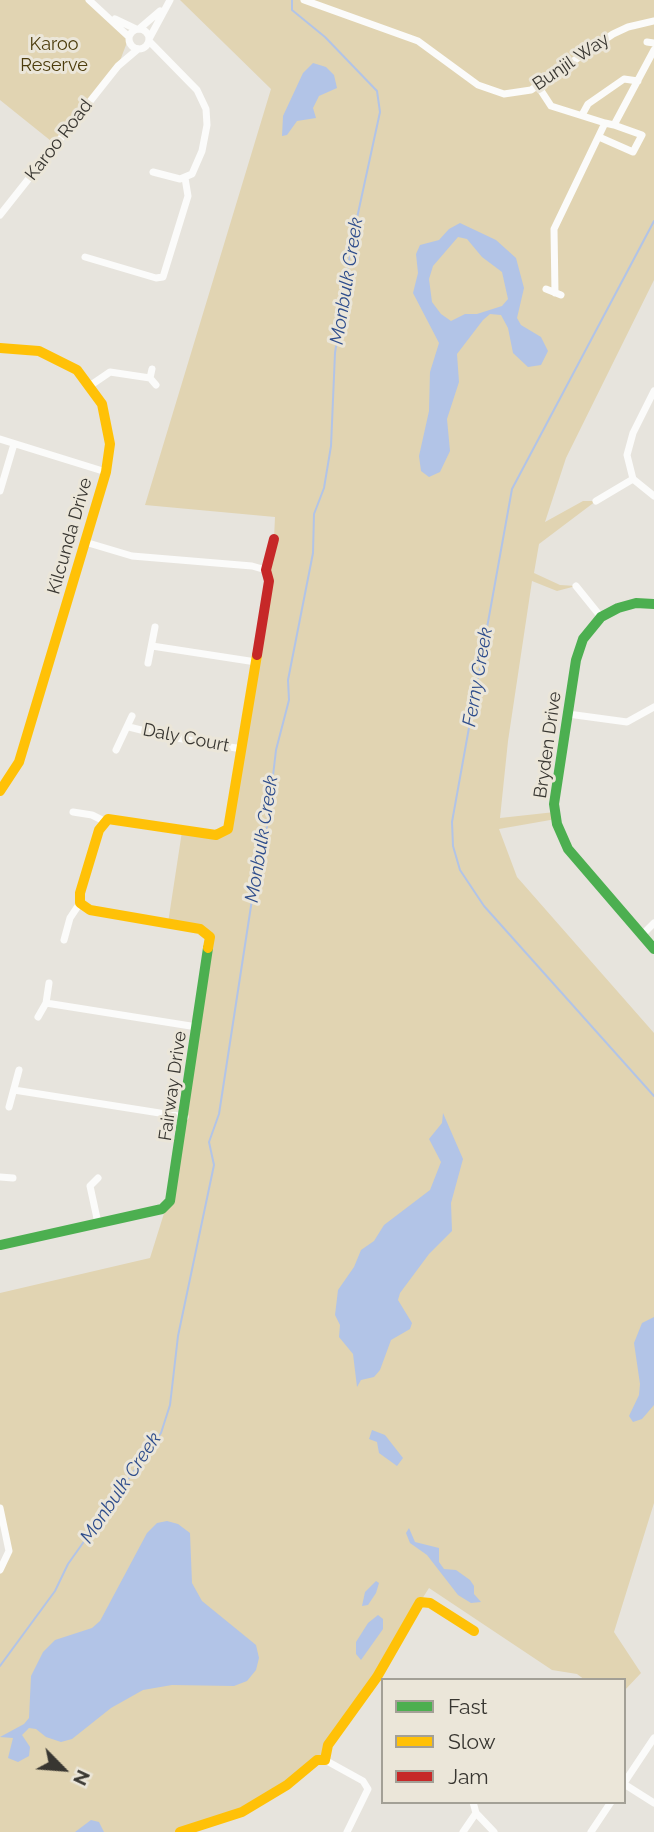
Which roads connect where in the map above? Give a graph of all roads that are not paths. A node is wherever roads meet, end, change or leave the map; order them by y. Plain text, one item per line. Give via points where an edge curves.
1 (89, 0) edge
2 (170, 0) edge
3 (304, 0) edge
4 (163, 9) junction
5 (111, 17) junction
6 (654, 21) edge
7 (137, 29) junction
8 (129, 39) junction
9 (149, 40) junction
10 (139, 49) junction
11 (654, 50) edge
12 (164, 59) junction
13 (118, 66) junction
14 (638, 81) junction
15 (538, 86) junction
16 (582, 116) junction
17 (605, 123) junction
18 (614, 125) junction
19 (599, 136) junction
20 (153, 172) dead end
21 (185, 178) junction
22 (0, 215) edge
23 (85, 257) dead end
24 (546, 289) dead end
25 (0, 348) edge
26 (152, 369) dead end
27 (150, 378) junction
28 (91, 385) junction
29 (156, 385) dead end
30 (654, 391) edge
31 (0, 439) edge
32 (14, 444) junction
33 (106, 472) junction
34 (633, 479) junction
35 (0, 491) edge
36 (654, 496) edge
37 (596, 501) dead end
38 (274, 539) dead end
39 (85, 542) junction
40 (266, 570) junction
41 (576, 586) dead end
42 (654, 604) edge
43 (601, 617) junction
44 (155, 628) dead end
45 (152, 646) junction
46 (256, 662) junction
47 (148, 663) dead end
48 (654, 707) edge
49 (568, 714) junction
50 (132, 716) dead end
51 (129, 727) junction
52 (242, 749) junction
53 (117, 750) dead end
54 (0, 791) edge
55 (73, 812) dead end
56 (104, 821) junction
57 (80, 903) junction
58 (654, 923) edge
59 (642, 934) junction
60 (64, 940) dead end
61 (654, 948) edge
62 (49, 983) dead end
63 (46, 1003) junction
64 (38, 1017) dead end
65 (198, 1027) junction
66 (19, 1070) dead end
67 (14, 1090) junction
68 (9, 1107) dead end
69 (185, 1117) junction
70 (0, 1177) edge
71 (13, 1178) dead end
72 (99, 1178) dead end
73 (98, 1223) junction
74 (0, 1245) edge
75 (0, 1508) edge
76 (0, 1570) edge
77 (474, 1631) dead end
78 (380, 1679) edge
79 (654, 1738) edge
80 (325, 1760) junction
81 (626, 1780) edge
82 (626, 1784) edge
83 (473, 1804) edge
84 (610, 1804) edge
85 (654, 1804) edge
86 (475, 1813) junction
87 (180, 1832) edge
88 (346, 1832) edge
89 (463, 1832) edge
90 (494, 1832) edge
91 (591, 1832) edge

1 - 5 street
2 - 4 street
3 - 15 street, Bunjil Way via 418,41 491,91 511,95
4 - 7 street
4 - 9 street
5 - 7 street
5 - 8 street
6 - 15 street, Bunjil Way via 613,34
7 - 8 street, Karoo Road
7 - 9 street via 146,32
8 - 10 street
8 - 13 street, Karoo Road
9 - 10 street, Karoo Road
9 - 12 street
10 - 12 street
10 - 13 street, Karoo Road
11 - 14 street
12 - 21 street via 193,84 206,109 204,143 194,172
13 - 22 street, Karoo Road
14 - 16 street via 624,79 588,104
14 - 18 street
15 - 16 street via 548,104
16 - 17 street
17 - 18 street
17 - 19 street
18 - 19 street via 640,134 642,138 631,153
19 - 24 street via 554,229 558,294
20 - 21 street
21 - 23 street via 188,196 163,277
25 - 28 street, Kilcunda Drive via 49,354 72,366
26 - 27 street
27 - 28 street via 110,372
27 - 29 street
28 - 33 street, Kilcunda Drive via 108,422
30 - 34 street via 629,447
31 - 32 street
32 - 33 street
32 - 35 street
33 - 39 street, Kilcunda Drive
34 - 36 street
34 - 37 street
38 - 40 street
39 - 40 street via 132,556
39 - 54 street, Kilcunda Drive via 19,762
40 - 46 street
41 - 43 street
42 - 43 street via 630,604
43 - 49 street, Bryden Drive via 580,645
44 - 45 street
45 - 46 street
45 - 47 street
46 - 52 street
48 - 49 street via 627,722
49 - 59 street, Bryden Drive via 555,797 559,831 571,854
50 - 51 street, Daly Court
51 - 52 street, Daly Court
51 - 53 street, Daly Court
52 - 56 street via 231,819 222,834
55 - 56 street
56 - 57 street
57 - 60 street
57 - 65 street, Fairway Drive via 90,910 209,933
58 - 59 street
59 - 61 street, Bryden Drive
62 - 63 street
63 - 64 street
63 - 65 street
65 - 69 street, Fairway Drive
66 - 67 street
67 - 68 street
67 - 69 street
69 - 73 street, Fairway Drive via 169,1204
70 - 71 street
72 - 73 street via 87,1185
73 - 74 street, Fairway Drive
75 - 76 street via 9,1547
77 - 78 street via 430,1603 420,1602
78 - 80 street via 328,1745
79 - 81 street
80 - 87 street via 315,1761 243,1812
80 - 88 street via 363,1781 368,1789
82 - 85 street
83 - 86 street
84 - 91 street
86 - 89 street
86 - 90 street

